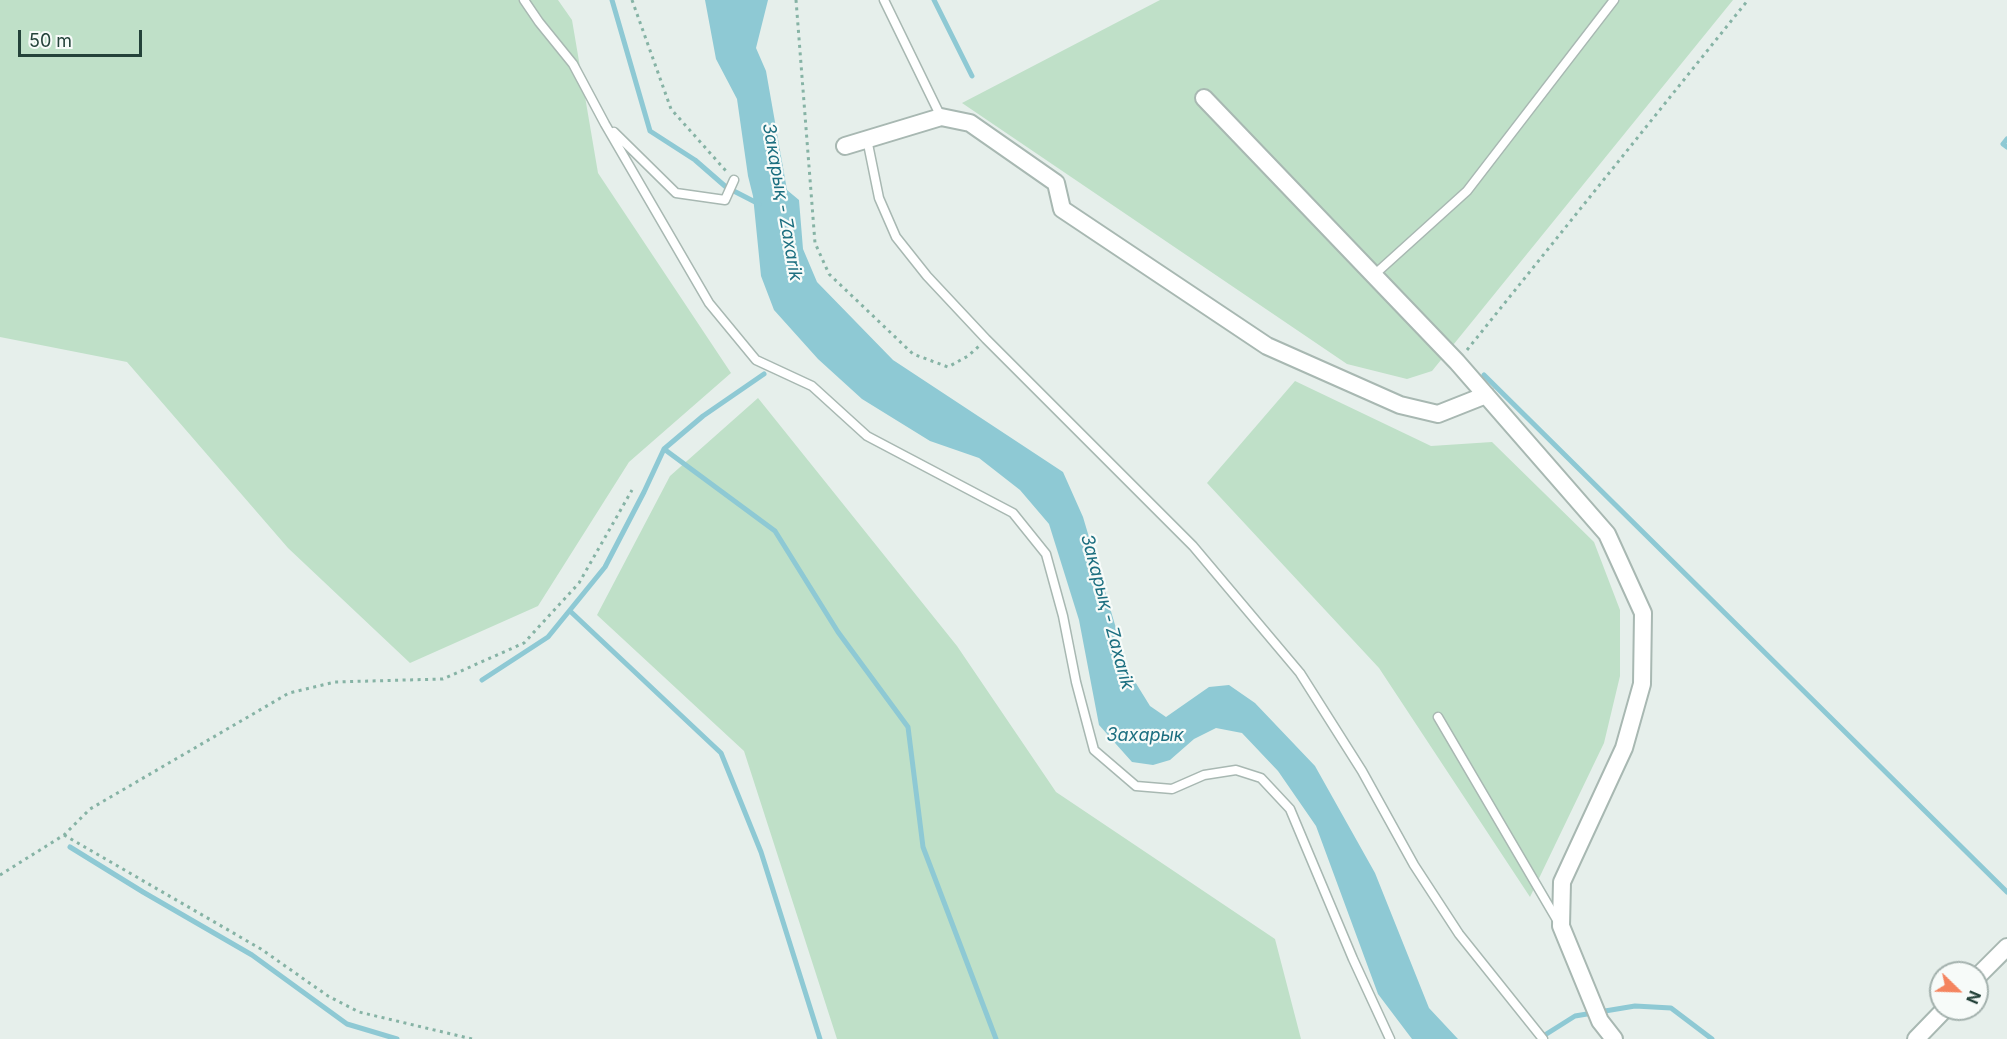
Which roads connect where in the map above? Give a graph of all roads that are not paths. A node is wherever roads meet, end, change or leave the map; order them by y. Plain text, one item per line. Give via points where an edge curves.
1 (524, 0) edge
2 (884, 0) edge
3 (1614, 0) edge
4 (1204, 98) dead end
5 (941, 117) junction
6 (605, 124) junction
7 (867, 139) junction
8 (845, 146) dead end
9 (734, 180) road end
10 (1374, 275) junction
11 (1486, 395) junction
12 (1438, 717) dead end
13 (1561, 926) junction
14 (2007, 947) edge
15 (1989, 965) edge
16 (1933, 1021) edge
17 (1390, 1039) edge
18 (1543, 1039) edge
19 (1614, 1039) edge
20 (1916, 1039) edge

1 - 6 lane via 573,64
2 - 5 lane
3 - 10 lane via 1467,190
4 - 10 street
5 - 7 street
5 - 11 street via 970,123 1056,183 1062,208 1267,346 1400,405 1438,414
6 - 9 lane via 676,192 725,200
6 - 17 lane via 709,303 756,360 812,386 867,436 1013,513 1046,554 1094,750 1136,786 1172,789 1204,775 1236,770 1261,778 1290,808
7 - 8 street
7 - 18 lane via 879,198 896,237 986,339 1193,546 1300,673 1459,934
10 - 11 street
11 - 13 street via 1607,534 1643,612 1642,684 1624,748 1562,882
12 - 13 lane
13 - 19 street via 1600,1021
14 - 15 street
16 - 20 street

